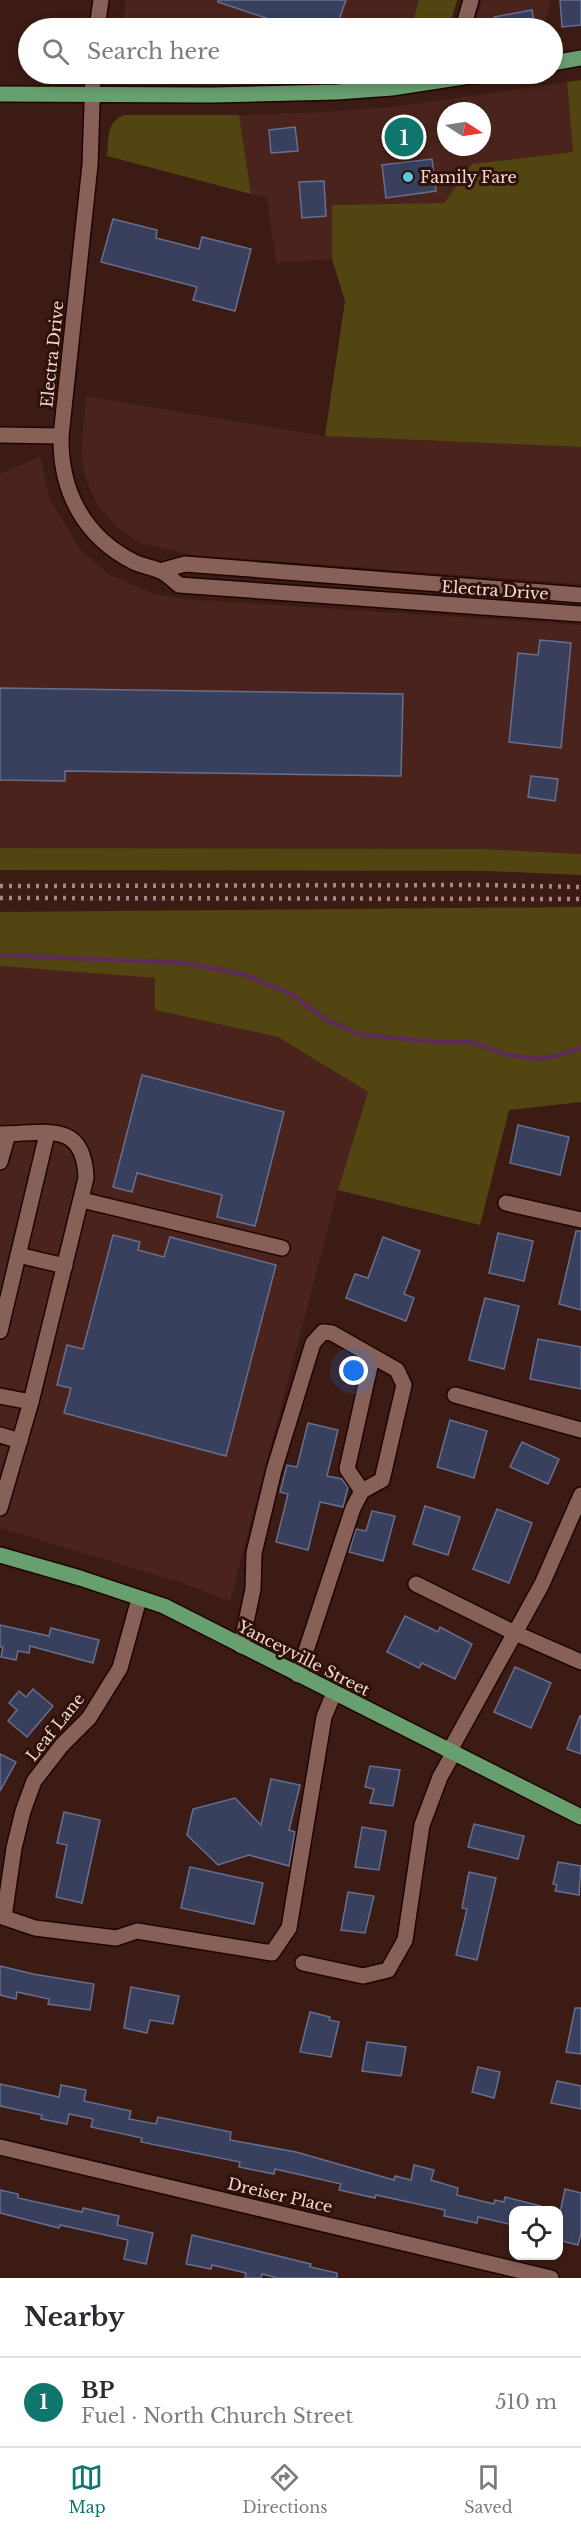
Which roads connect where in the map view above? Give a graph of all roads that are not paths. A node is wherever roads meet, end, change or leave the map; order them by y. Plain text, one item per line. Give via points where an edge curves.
1 (100, 0) edge
2 (471, 0) edge
3 (98, 18) edge
4 (466, 18) edge
5 (581, 58) edge
6 (563, 61) edge
7 (92, 84) edge
8 (413, 84) edge
9 (0, 94) edge
10 (92, 94) junction
11 (0, 435) edge
12 (61, 436) junction
13 (160, 571) junction
14 (462, 585) junction
15 (581, 595) edge
16 (461, 606) junction
17 (581, 614) edge
18 (4, 1134) edge
19 (47, 1134) junction
20 (0, 1162) edge
21 (82, 1200) junction
22 (506, 1203) dead end
23 (581, 1220) edge
24 (282, 1248) dead end
25 (18, 1255) junction
26 (65, 1266) junction
27 (0, 1332) edge
28 (372, 1357) junction
29 (455, 1395) dead end
30 (0, 1396) edge
31 (30, 1402) junction
32 (581, 1430) edge
33 (0, 1435) edge
34 (20, 1441) junction
35 (362, 1491) junction
36 (581, 1495) edge
37 (0, 1509) edge
38 (0, 1555) edge
39 (416, 1584) dead end
40 (139, 1599) junction
41 (514, 1633) junction
42 (241, 1646) junction
43 (581, 1662) edge
44 (298, 1675) junction
45 (334, 1693) junction
46 (451, 1753) junction
47 (581, 1817) edge
48 (2, 1916) edge
49 (303, 1963) dead end
50 (0, 2147) edge
51 (551, 2278) edge

1 - 3 street
2 - 4 street
5 - 6 main road
7 - 10 street, Electra Drive
8 - 10 main road via 337,92
9 - 10 main road
10 - 12 street, Electra Drive via 90,165
11 - 12 street
12 - 13 street, Electra Drive via 64,478 89,525 116,551
13 - 14 street, Electra Drive via 185,564
13 - 16 street, Electra Drive via 180,585
14 - 15 street, Electra Drive
14 - 16 street
16 - 17 street, Electra Drive
18 - 19 street
18 - 20 street
19 - 21 street via 69,1136 79,1144 86,1158
19 - 25 street
21 - 24 street
21 - 26 street
22 - 23 street
25 - 26 street
25 - 27 street
26 - 31 street
28 - 35 street via 347,1468
28 - 35 street via 396,1370 404,1385 382,1480
28 - 42 street via 332,1333 323,1332 313,1342 274,1470 254,1553 252,1589
29 - 32 street
30 - 31 street
31 - 34 street
33 - 34 street
34 - 37 street
35 - 44 street
36 - 41 street via 542,1584
38 - 40 main road, Yanceyville Street
39 - 41 street
40 - 42 main road, Yanceyville Street via 164,1606
40 - 48 street, Leaf Lane via 120,1668 89,1718 34,1781 14,1848
41 - 43 street
41 - 46 street
42 - 44 main road, Yanceyville Street
44 - 45 main road, Yanceyville Street
45 - 46 main road, Yanceyville Street
45 - 48 street via 324,1717 289,1928 272,1953 137,1931 116,1938 35,1928
46 - 47 main road, Yanceyville Street
46 - 49 street via 422,1825 405,1940 388,1970 363,1976
50 - 51 street, Dreiser Place

